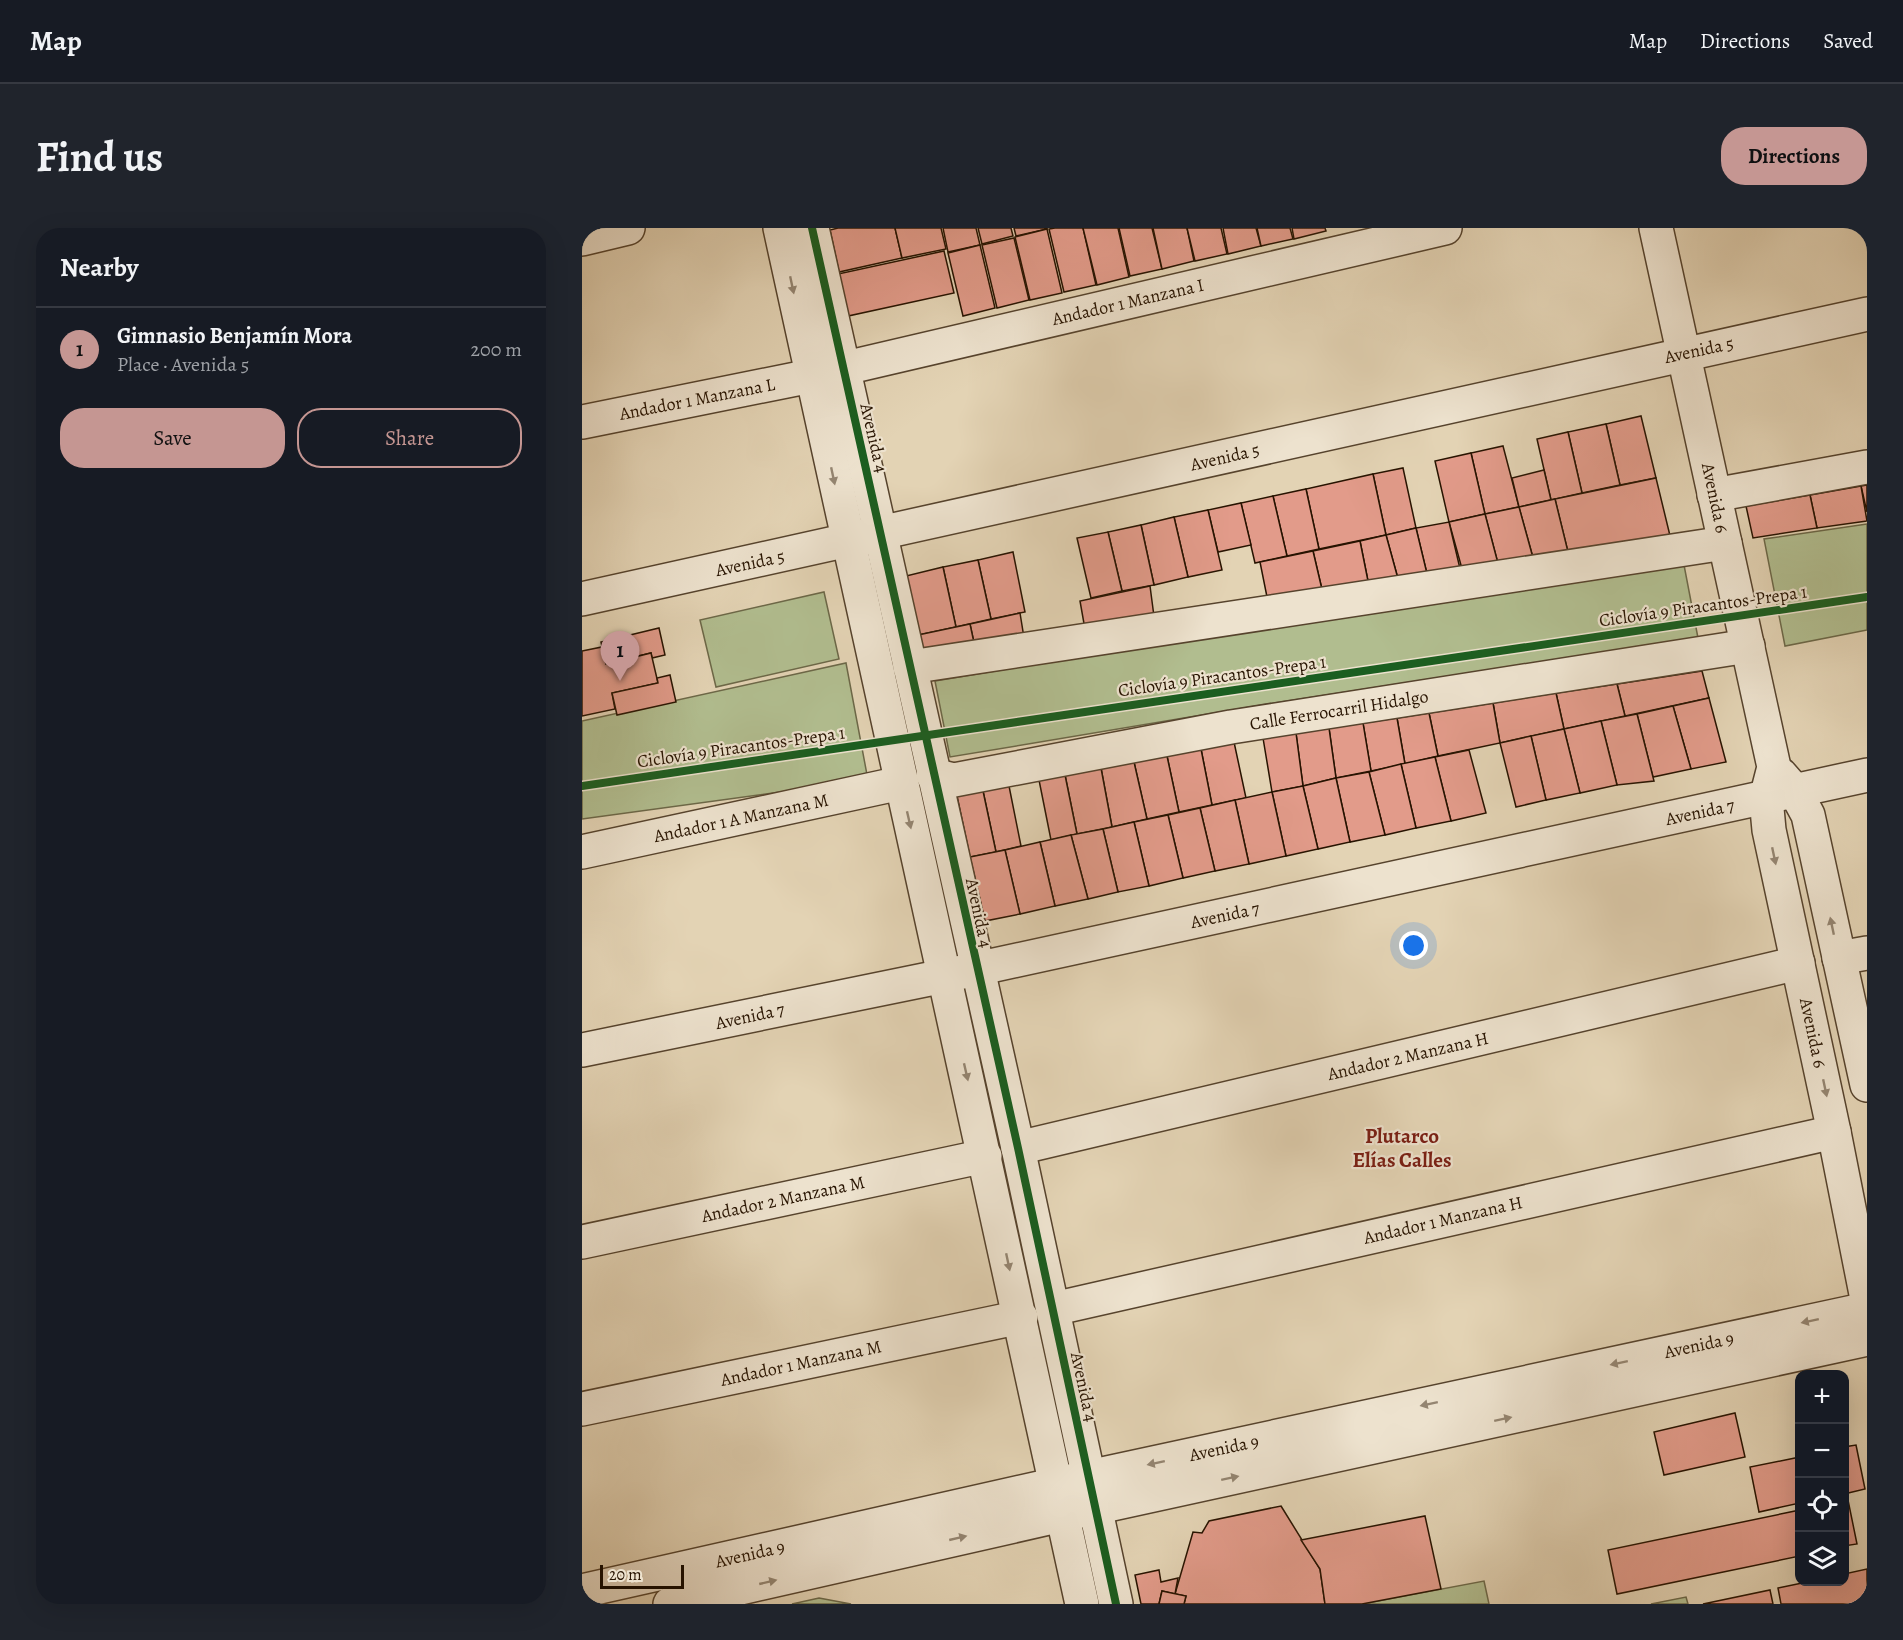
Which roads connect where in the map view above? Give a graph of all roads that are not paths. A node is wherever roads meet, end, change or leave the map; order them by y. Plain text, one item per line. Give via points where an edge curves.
1 (628, 228) edge
2 (780, 228) edge
3 (812, 228) edge
4 (1445, 228) edge
5 (1656, 228) edge
6 (582, 239) edge
7 (1867, 314) edge
8 (1683, 353) junction
9 (843, 368) junction
10 (811, 376) junction
11 (582, 422) edge
12 (1867, 467) edge
13 (1714, 495) junction
14 (880, 534) junction
15 (848, 542) junction
16 (1725, 543) junction
17 (582, 599) edge
18 (896, 603) junction
19 (862, 609) junction
20 (1748, 646) junction
21 (911, 672) junction
22 (933, 775) junction
23 (1867, 775) edge
24 (901, 783) junction
25 (1778, 786) junction
26 (582, 852) edge
27 (967, 928) junction
28 (935, 936) junction
29 (1853, 955) edge
30 (1798, 963) junction
31 (976, 969) junction
32 (944, 976) junction
33 (987, 1017) junction
34 (954, 1024) junction
35 (582, 1050) edge
36 (1867, 1085) edge
37 (1834, 1132) junction
38 (1018, 1148) junction
39 (985, 1156) junction
40 (582, 1242) edge
41 (1867, 1299) edge
42 (1053, 1309) junction
43 (1867, 1309) edge
44 (1020, 1317) junction
45 (1867, 1339) edge
46 (582, 1409) edge
47 (1078, 1428) junction
48 (1045, 1434) junction
49 (1091, 1493) junction
50 (1059, 1500) junction
51 (1104, 1550) junction
52 (1071, 1557) junction
53 (582, 1591) edge
54 (670, 1604) edge
55 (1082, 1604) edge
56 (1116, 1604) edge

1 - 6 street
2 -> 10 street
3 - 9 street, Avenida 4
4 - 9 street, Andador 1 Manzana I
5 - 8 street, Avenida 6
7 - 8 street, Avenida 5
8 - 13 street, Avenida 6
8 - 14 street, Avenida 5
9 - 10 street, Andador 1 Manzana I
9 - 14 street, Avenida 4
10 - 11 street, Andador 1 Manzana L
10 -> 15 street
12 - 13 street
13 - 16 street, Avenida 6
14 - 15 street, Avenida 5
14 - 18 street, Avenida 4
15 - 17 street, Avenida 5
15 - 19 street
16 - 20 street, Avenida 6
16 - 21 street
18 - 19 street
18 - 21 street, Avenida 4
19 - 24 street
20 - 22 street, Calle Ferrocarril Hidalgo via 1231,727 954,780
20 - 25 street, Avenida 6
21 - 22 street, Avenida 4
22 - 27 street, Avenida 4
23 - 25 street, Avenida 7
24 - 26 street, Andador 1 A Manzana M
24 -> 28 street
29 -> 25 street, Avenida 6 via 1808,815
25 -> 30 street, Avenida 6 via 1768,830
25 - 31 street, Avenida 7
27 - 28 street
27 - 31 street, Avenida 4
28 - 32 street
29 - 36 street, Avenida 6
30 -> 37 street, Avenida 6
30 - 38 street, Andador 2 Manzana H
31 - 32 street, Avenida 7
31 - 33 street, Avenida 4
32 - 34 street
32 - 35 street, Avenida 7
33 - 34 street
33 - 38 street, Avenida 4
34 -> 39 street
37 - 41 street, Avenida 6
37 - 42 street, Andador 1 Manzana H
38 - 42 street, Avenida 4
39 - 40 street, Andador 2 Manzana M
39 -> 44 street
42 - 47 street, Avenida 4
43 -> 49 street, Avenida 9
44 - 46 street, Andador 1 Manzana M
44 - 48 street
49 -> 45 street, Avenida 9
47 - 48 street
47 - 49 street, Avenida 4
48 - 50 street
49 - 50 street, Avenida 9
49 - 51 street, Avenida 4
50 - 52 street
50 - 53 street, Avenida 9
54 -> 50 street, Avenida 9
51 - 52 street
51 - 56 street, Avenida 4
52 - 55 street

